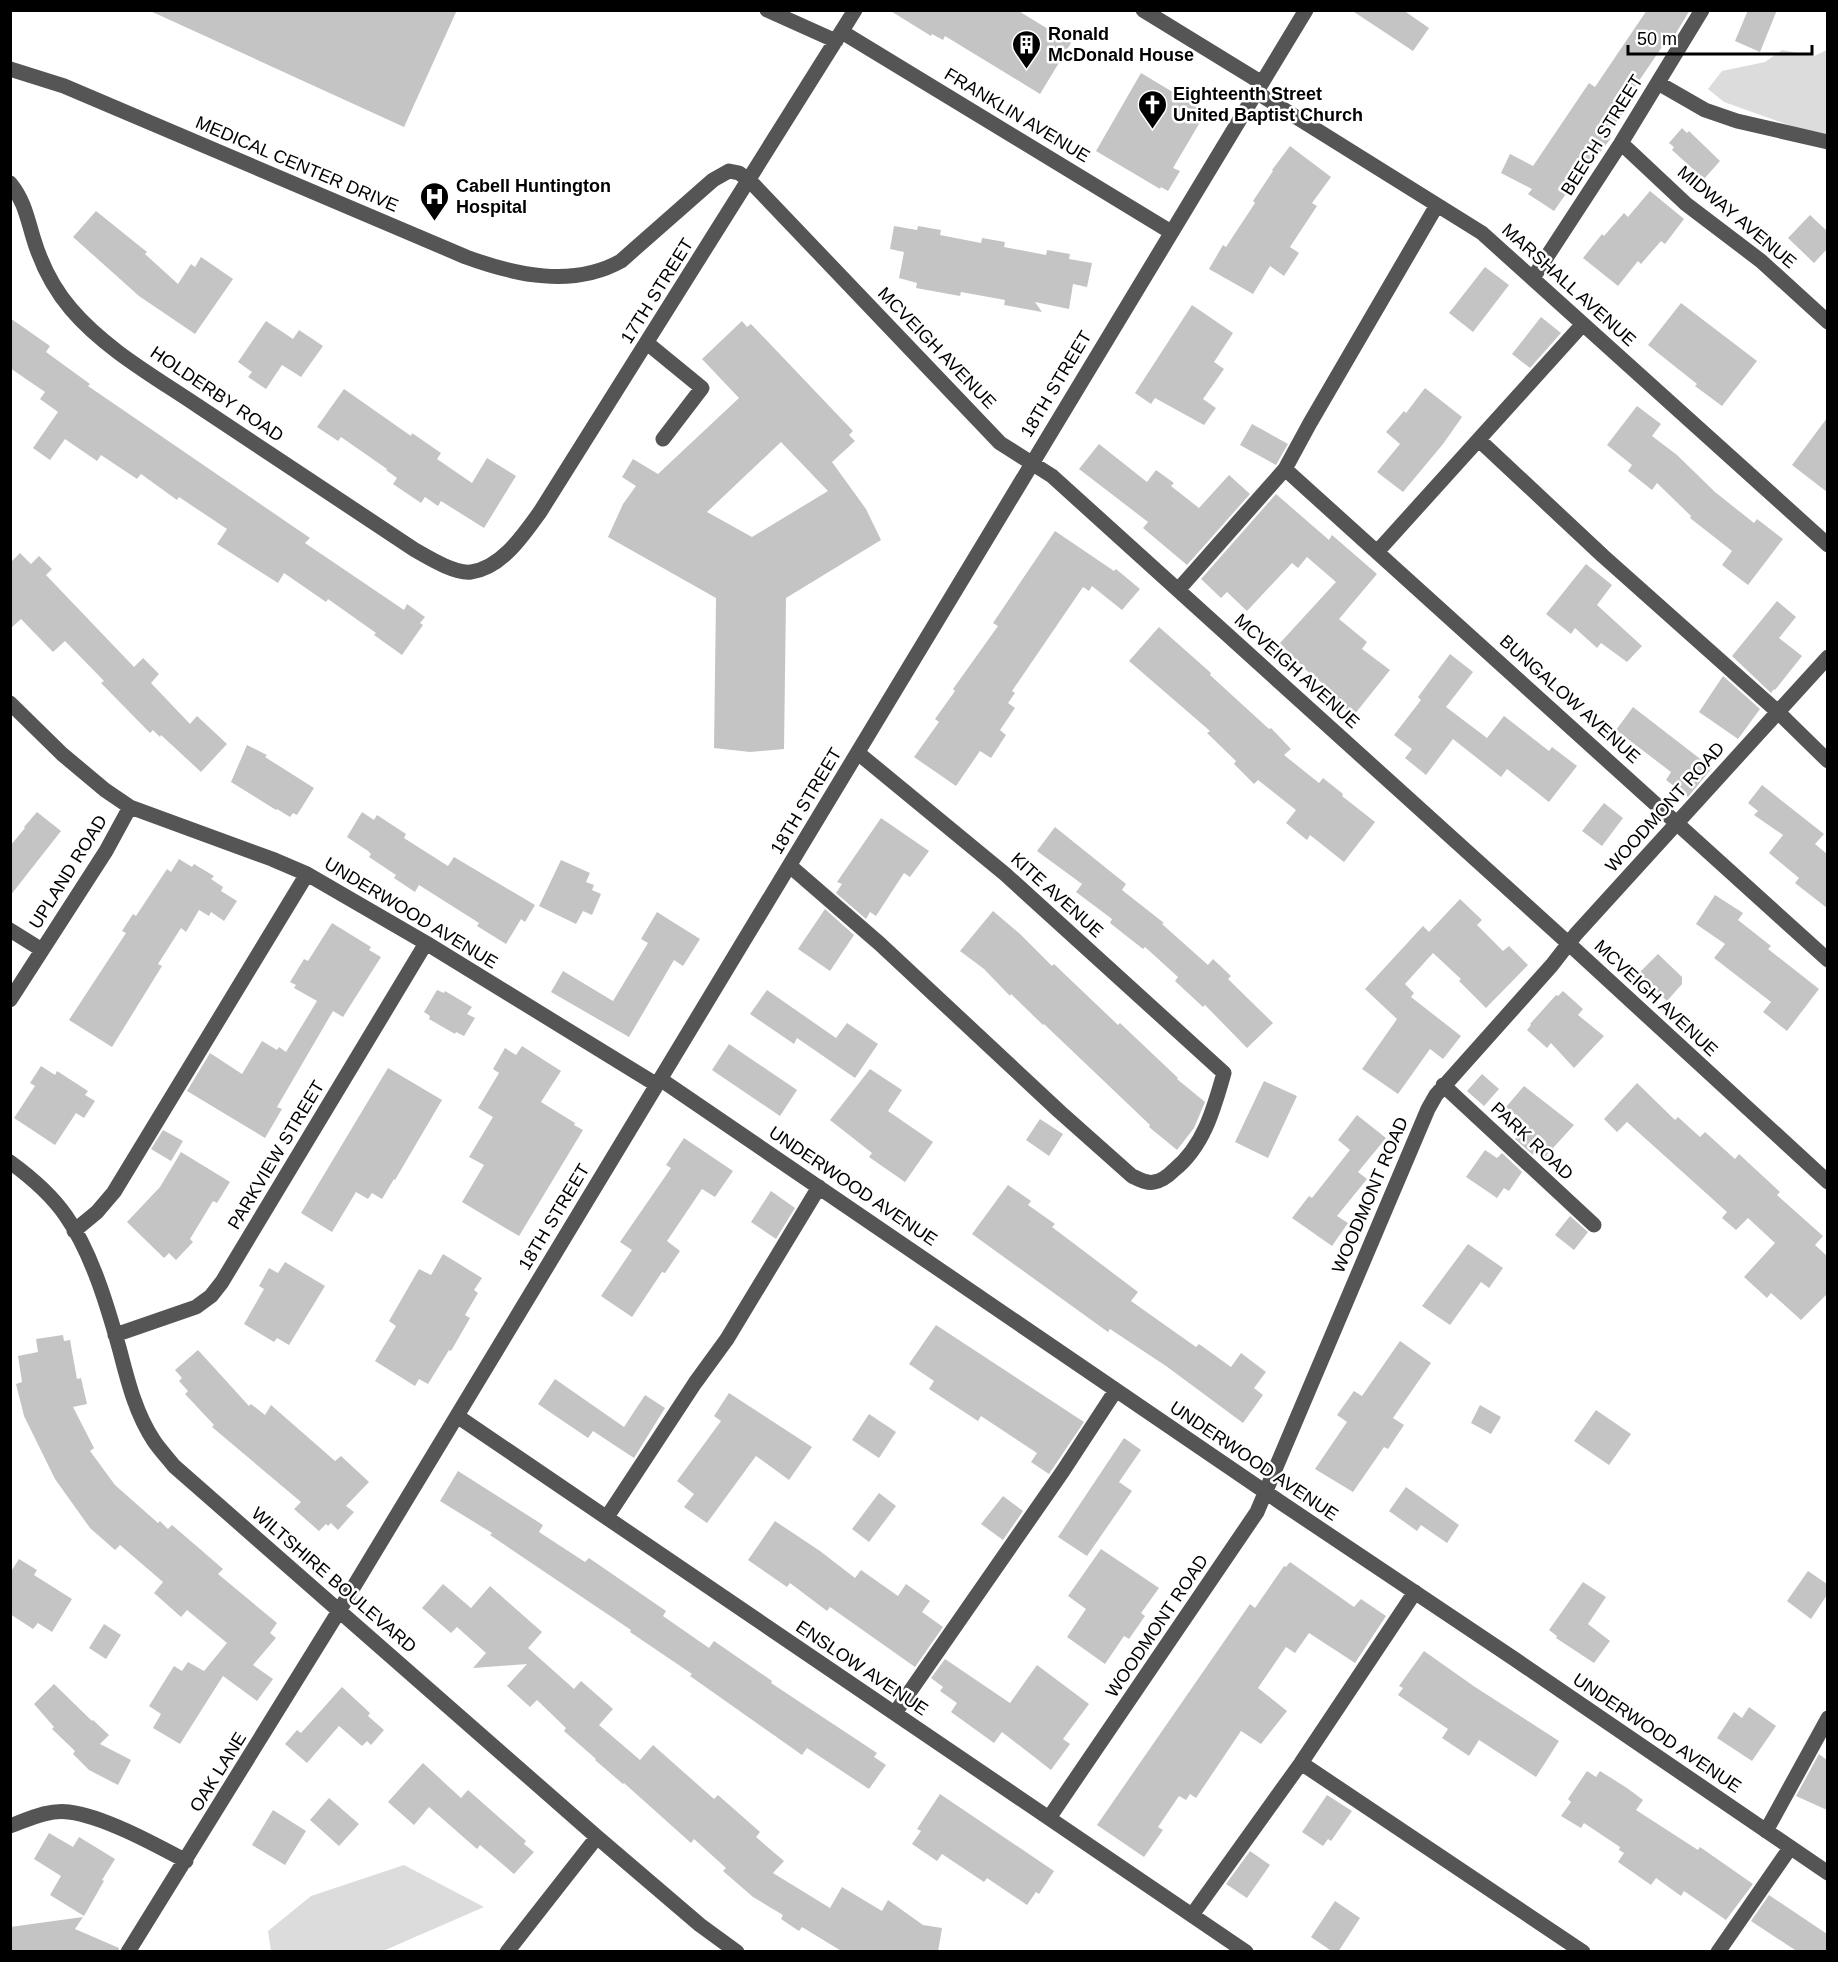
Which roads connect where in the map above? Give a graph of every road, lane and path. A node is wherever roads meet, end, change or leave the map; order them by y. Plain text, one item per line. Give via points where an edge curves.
1 (767, 10) edge
2 (855, 10) edge
3 (1143, 10) edge
4 (1306, 10) edge
5 (1702, 10) edge
6 (839, 36) junction
7 (10, 69) edge
8 (1658, 83) junction
9 (1259, 87) junction
10 (1827, 142) edge
11 (1621, 143) junction
12 (750, 181) junction
13 (10, 183) edge
14 (1437, 205) junction
15 (1172, 232) junction
16 (1533, 279) junction
17 (1827, 322) edge
18 (1583, 324) junction
19 (647, 343) junction
20 (663, 439) dead end
21 (1479, 440) junction
22 (1032, 463) junction
23 (1285, 469) junction
24 (1827, 545) edge
25 (1377, 552) junction
26 (470, 572) joint
27 (1178, 590) junction
28 (1827, 657) edge
29 (10, 703) edge
30 (1778, 712) junction
31 (858, 753) junction
32 (1827, 760) edge
33 (130, 807) junction
34 (1677, 823) junction
35 (789, 866) junction
36 (308, 874) junction
37 (10, 930) edge
38 (426, 943) junction
39 (1568, 943) junction
40 (42, 950) junction
41 (1827, 960) edge
42 (10, 1000) edge
43 (658, 1082) junction
44 (1443, 1085) junction
45 (10, 1162) edge
46 (1827, 1182) edge
47 (819, 1187) junction
48 (1594, 1225) dead end
49 (74, 1231) junction
50 (116, 1335) junction
51 (1116, 1390) junction
52 (457, 1416) junction
53 (1266, 1492) junction
54 (606, 1518) junction
55 (1415, 1592) junction
56 (339, 1611) junction
57 (895, 1713) junction
58 (1827, 1718) edge
59 (1301, 1763) junction
60 (1049, 1818) junction
61 (10, 1826) edge
62 (1766, 1831) junction
63 (597, 1837) junction
64 (1790, 1848) junction
65 (186, 1862) junction
66 (1827, 1873) edge
67 (1192, 1915) junction
68 (128, 1952) edge
69 (507, 1952) edge
70 (736, 1952) edge
71 (1246, 1952) edge
72 (1583, 1952) edge
73 (1718, 1952) edge

1 - 6 street, FRANKLIN AVENUE
2 - 6 street, 17TH STREET
3 - 9 street, MARSHALL AVENUE
4 - 9 street, 18TH STREET
5 - 8 street, BEECH STREET
6 - 12 street, 17TH STREET
6 - 15 street, FRANKLIN AVENUE
7 - 12 street, MEDICAL CENTER DRIVE via 64,86 466,257 516,272 558,276 594,273 621,261 722,174 739,173
8 - 10 street via 1705,110
8 - 11 street, BEECH STREET
9 - 14 street, MARSHALL AVENUE
9 - 15 street, 18TH STREET
11 - 16 street, BEECH STREET
11 - 17 street, MIDWAY AVENUE via 1686,204 1761,261
12 - 19 street, 17TH STREET
12 - 22 street, MCVEIGH AVENUE via 1000,443
13 - 26 street, HOLDERBY ROAD via 26,209 49,279 91,329 156,377 415,550 431,560
14 - 16 street, MARSHALL AVENUE via 1482,233
14 - 23 street
15 - 22 street, 18TH STREET
16 - 18 street, MARSHALL AVENUE
18 - 21 street
18 - 24 street, MARSHALL AVENUE
19 - 20 street via 702,388
19 - 26 street, 17TH STREET via 524,535 489,566
21 - 25 street
21 - 30 street
22 - 27 street, MCVEIGH AVENUE via 1052,476
22 - 31 street, 18TH STREET
23 - 25 street, BUNGALOW AVENUE
23 - 27 street
25 - 34 street, BUNGALOW AVENUE
27 - 39 street, MCVEIGH AVENUE
28 - 30 street, WOODMONT ROAD
29 - 33 street, UPLAND ROAD via 63,754
30 - 32 street
30 - 34 street, WOODMONT ROAD
31 - 35 street, 18TH STREET
31 - 35 street, KITE AVENUE via 1005,874 1224,1072 1208,1124 1197,1145 1166,1177 1154,1182 1132,1176 880,944
33 - 36 street, UNDERWOOD AVENUE
33 - 40 street, UPLAND ROAD
34 - 39 street, WOODMONT ROAD
34 - 41 street, BUNGALOW AVENUE
35 - 43 street, 18TH STREET
36 - 38 street, UNDERWOOD AVENUE
36 - 49 street via 114,1192
37 - 40 street
38 - 43 street, UNDERWOOD AVENUE
38 - 50 street, PARKVIEW STREET via 211,1296 196,1307
39 - 44 street, WOODMONT ROAD
39 - 46 street, MCVEIGH AVENUE
40 - 42 street, UPLAND ROAD
43 - 47 street, UNDERWOOD AVENUE
43 - 52 street, 18TH STREET
44 - 48 street, PARK ROAD
44 - 53 street, WOODMONT ROAD via 1428,1109
45 - 49 street, WILTSHIRE BOULEVARD via 50,1195
47 - 51 street, UNDERWOOD AVENUE
47 - 54 street via 727,1339
49 - 50 street, WILTSHIRE BOULEVARD
50 - 56 street, WILTSHIRE BOULEVARD via 131,1390 154,1441 174,1466
51 - 53 street, UNDERWOOD AVENUE
51 - 57 street
52 - 54 street, ENSLOW AVENUE
52 - 56 street, 18TH STREET
53 - 55 street, UNDERWOOD AVENUE
53 - 60 street, WOODMONT ROAD via 1250,1524
54 - 57 street, ENSLOW AVENUE
55 - 59 street
55 - 62 street, UNDERWOOD AVENUE
56 - 63 street, WILTSHIRE BOULEVARD
56 - 65 street, OAK LANE
57 - 60 street, ENSLOW AVENUE
58 - 62 street
59 - 67 street
59 - 72 street
60 - 67 street, ENSLOW AVENUE
61 - 65 street via 52,1812 69,1811 127,1832
62 - 64 street, UNDERWOOD AVENUE
63 - 69 street
63 - 70 street, WILTSHIRE BOULEVARD
64 - 66 street, UNDERWOOD AVENUE
64 - 73 street
65 - 68 street, OAK LANE
67 - 71 street, ENSLOW AVENUE

